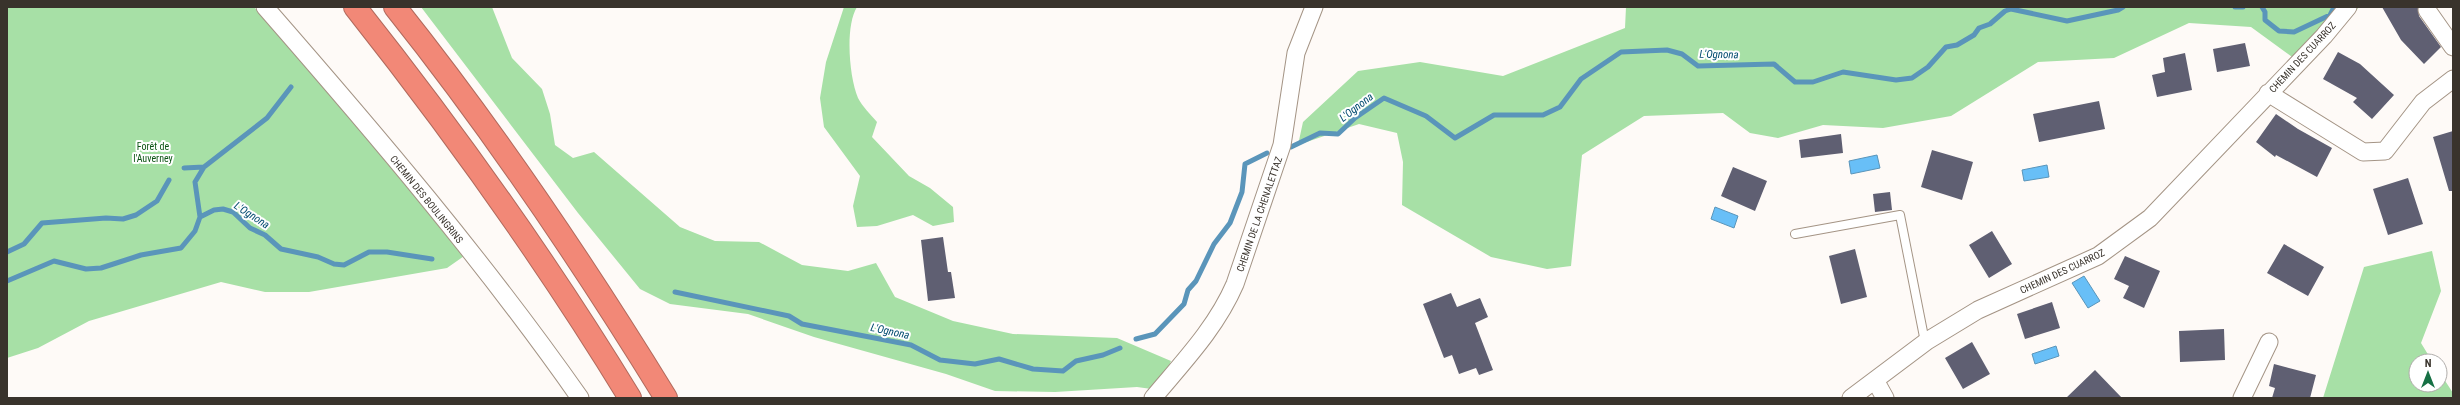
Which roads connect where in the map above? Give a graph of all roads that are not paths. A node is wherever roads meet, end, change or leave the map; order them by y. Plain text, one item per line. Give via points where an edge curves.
1 (265, 7) edge
2 (355, 7) edge
3 (395, 7) edge
4 (1314, 7) edge
5 (2348, 7) edge
6 (2427, 10) dead end
7 (2453, 47) edge
8 (2453, 79) edge
9 (2268, 94) junction
10 (1795, 234) dead end
11 (1925, 342) junction
12 (2269, 342) dead end
13 (1875, 380) junction
14 (580, 398) edge
15 (630, 398) edge
16 (666, 398) edge
17 (1153, 398) edge
18 (1851, 398) edge
19 (1885, 398) edge
20 (2242, 398) edge

1 - 14 street, CHEMIN DES BOULINGRINS via 461,240
2 - 15 highway via 432,106 517,223
3 - 16 highway via 541,204 590,276
4 - 17 street, CHEMIN DE LA CHENALETTAZ via 1296,53 1282,145 1235,284 1214,322
5 - 9 street, CHEMIN DES CUARROZ
6 - 7 street
8 - 9 street via 2424,102 2385,151 2364,152
9 - 11 street, CHEMIN DES CUARROZ via 2150,218 2124,238 2098,256 1978,310
10 - 11 lane via 1900,215
11 - 13 street, CHEMIN DES CUARROZ
12 - 20 street
13 - 18 street, CHEMIN DES CUARROZ
13 - 19 street

